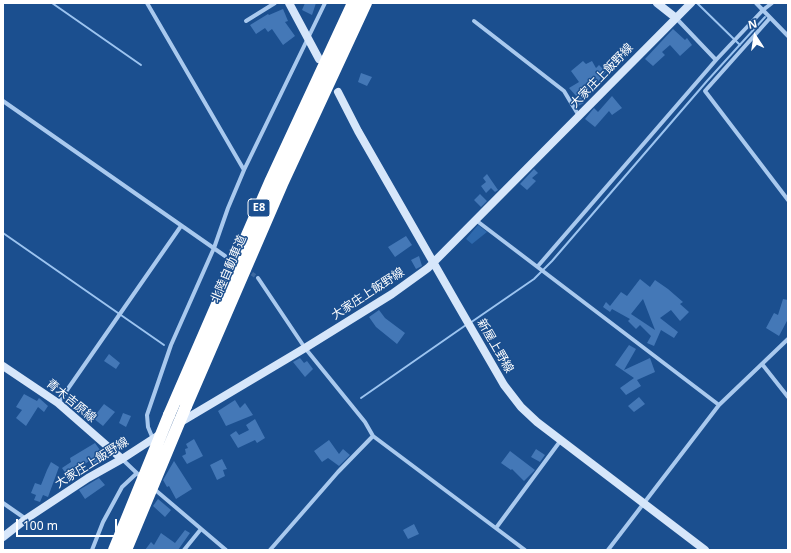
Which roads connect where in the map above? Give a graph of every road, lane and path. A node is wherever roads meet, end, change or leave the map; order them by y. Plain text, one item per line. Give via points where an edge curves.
1 (147, 3) edge
2 (275, 3) edge
3 (289, 3) edge
4 (325, 3) edge
5 (353, 3) edge
6 (366, 3) edge
7 (656, 3) edge
8 (692, 3) edge
9 (756, 3) edge
10 (772, 3) edge
11 (763, 10) junction
12 (676, 18) junction
13 (770, 18) junction
14 (246, 21) dead end
15 (474, 21) dead end
16 (788, 36) edge
17 (309, 38) junction
18 (319, 58) dead end
19 (716, 60) junction
20 (338, 92) dead end
21 (3, 101) edge
22 (579, 116) junction
23 (244, 170) junction
24 (788, 200) edge
25 (477, 220) junction
26 (181, 226) junction
27 (214, 248) junction
28 (225, 256) dead end
29 (434, 263) junction
30 (538, 266) junction
31 (258, 278) tunnel mouth
32 (788, 339) edge
33 (305, 348) junction
34 (762, 364) junction
35 (3, 366) edge
36 (788, 397) edge
37 (58, 403) junction
38 (719, 405) junction
39 (373, 436) junction
40 (153, 439) junction
41 (562, 440) junction
42 (122, 459) junction
43 (137, 473) junction
44 (3, 503) edge
45 (644, 503) junction
46 (26, 519) junction
47 (496, 528) junction
48 (201, 529) junction
49 (3, 537) edge
50 (92, 550) edge
51 (114, 550) edge
52 (126, 550) edge
53 (184, 550) edge
54 (226, 550) edge
55 (270, 550) edge
56 (525, 550) edge
57 (608, 550) edge
58 (705, 550) edge

1 - 23 street
2 - 14 street
3 - 17 main road
4 - 17 street
5 - 51 highway, 北陸自動車道 / E8, bridge via 271,180 169,415
6 - 52 highway, 北陸自動車道 / E8, bridge via 285,177
7 - 12 main road
8 - 12 main road, 大家庄上飯野線
9 - 11 street
10 - 11 street
11 - 13 street
11 - 19 street
12 - 19 street
12 - 22 main road, 大家庄上飯野線
13 - 16 street
13 - 24 street via 705,91
15 - 22 street via 564,91
17 - 18 main road
17 - 23 street
19 - 30 street
20 - 29 main road, 新屋上野線
21 - 26 street
22 - 25 main road, 大家庄上飯野線
23 - 27 street
25 - 29 main road, 大家庄上飯野線
25 - 30 street
26 - 27 street
26 - 37 street
27 - 28 street
27 - 40 street via 171,345 147,415
29 - 33 main road, 大家庄上飯野線 via 392,294
29 - 41 main road, 新屋上野線 via 504,385 521,407
30 - 38 street
31 - 33 street
32 - 34 street
33 - 39 street via 365,422
33 - 40 main road, 大家庄上飯野線
34 - 36 street
34 - 38 street
35 - 37 main road, 青木吉原線
37 - 42 main road, 青木吉原線
38 - 45 street
39 - 47 street
39 - 55 street
40 - 42 main road, 大家庄上飯野線
41 - 45 main road, 新屋上野線
41 - 47 street
42 - 43 street
42 - 46 main road, 大家庄上飯野線
43 - 48 street
43 - 50 street via 122,487 103,522
44 - 46 street
45 - 57 street
45 - 58 main road, 新屋上野線
46 - 49 main road, 大家庄上飯野線
47 - 56 street
48 - 53 street
48 - 54 street

